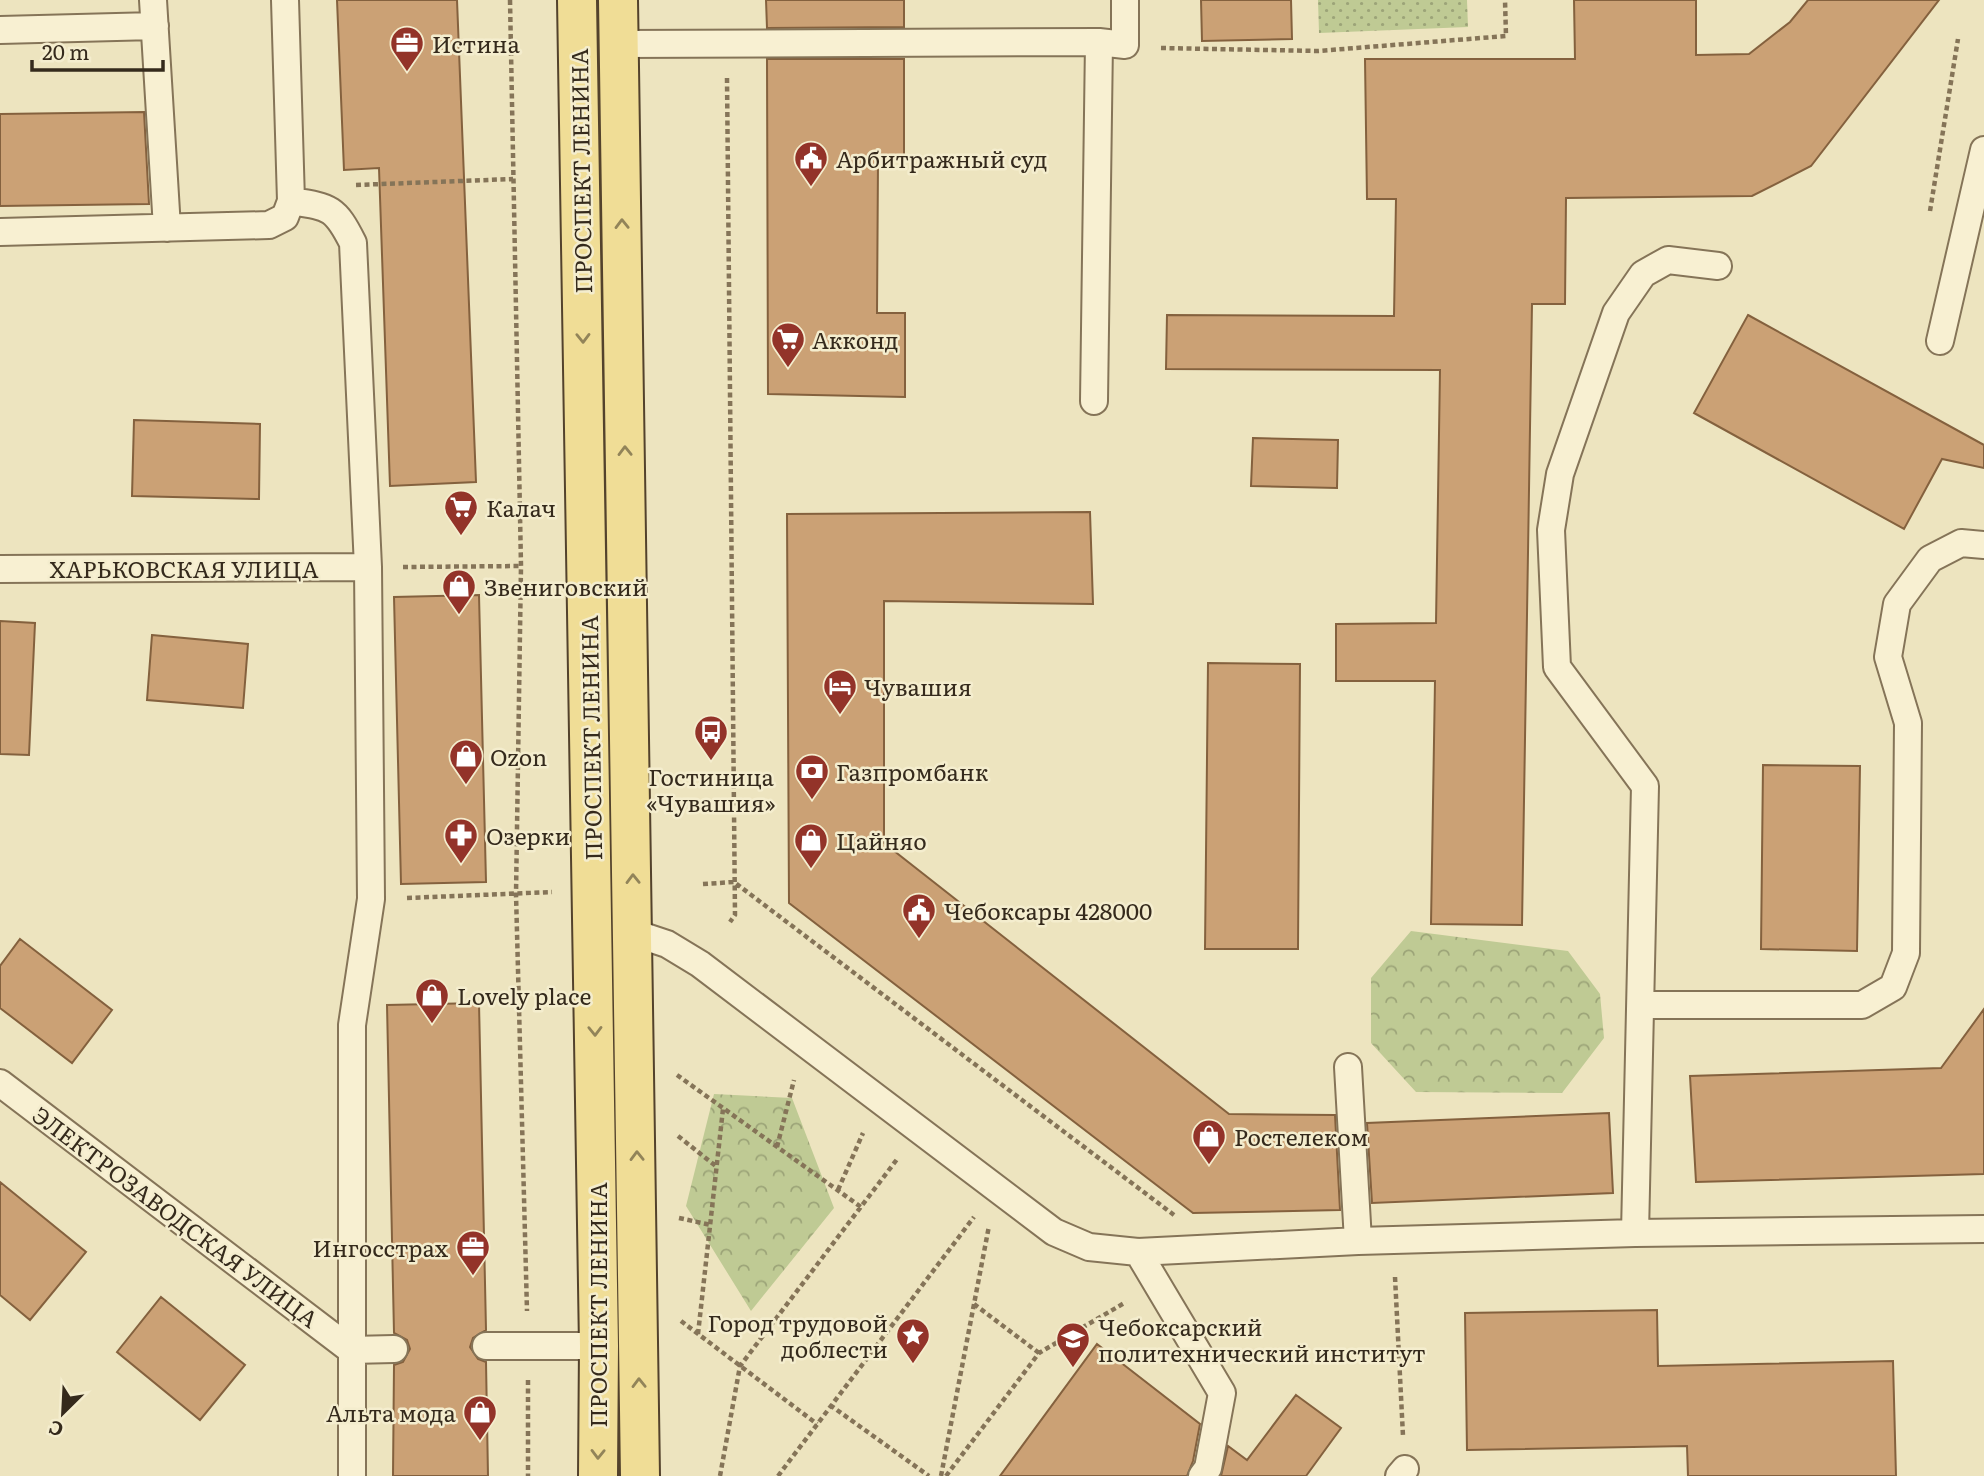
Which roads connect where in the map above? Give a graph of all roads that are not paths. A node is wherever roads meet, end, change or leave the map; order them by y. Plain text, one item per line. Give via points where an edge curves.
1 (285, 0) edge
2 (577, 0) edge
3 (618, 0) edge
4 (1125, 0) edge
5 (154, 13) edge
6 (0, 30) edge
7 (1099, 42) junction
8 (619, 44) junction
9 (578, 46) junction
10 (1984, 150) edge
11 (291, 201) junction
12 (167, 228) junction
13 (0, 232) edge
14 (1718, 266) dead end
15 (1940, 341) dead end
16 (1094, 401) dead end
17 (1984, 545) edge
18 (368, 567) junction
19 (0, 569) edge
20 (593, 932) junction
21 (634, 933) junction
22 (1642, 1005) junction
23 (1348, 1068) dead end
24 (0, 1083) edge
25 (1984, 1229) edge
26 (1635, 1233) junction
27 (1357, 1241) junction
28 (1138, 1252) junction
29 (486, 1346) dead end
30 (599, 1346) junction
31 (394, 1349) dead end
32 (351, 1350) junction
33 (352, 1476) edge
34 (598, 1476) edge
35 (640, 1476) edge
36 (1202, 1476) edge

1 - 11 lane
2 - 9 main road, ПРОСПЕКТ ЛЕНИНА
3 - 8 main road, ПРОСПЕКТ ЛЕНИНА
4 - 7 lane via 1125,45
5 - 6 lane
5 - 12 lane
7 - 8 lane
7 - 16 lane
8 - 9 main road
21 -> 8 main road, ПРОСПЕКТ ЛЕНИНА
9 -> 20 main road, ПРОСПЕКТ ЛЕНИНА
10 - 15 lane
11 - 12 lane via 285,217 269,225
11 - 18 lane via 327,206 340,217 353,243
12 - 13 lane
14 - 22 lane via 1668,260 1643,274 1616,313 1560,474 1551,530 1557,667 1644,786
17 - 22 lane via 1961,543 1930,559 1897,604 1888,657 1908,723 1906,953 1893,987 1862,1005
18 - 19 lane, ХАРЬКОВСКАЯ УЛИЦА
18 - 32 lane via 371,899 352,1025
20 - 21 main road
20 -> 30 main road, ПРОСПЕКТ ЛЕНИНА
21 - 28 lane via 667,944 700,964 1054,1232 1089,1247
35 -> 21 main road, ПРОСПЕКТ ЛЕНИНА
22 - 26 lane
23 - 27 lane
24 - 32 lane, ЭЛЕКТРОЗАВОДСКАЯ УЛИЦА
25 - 26 lane
26 - 27 lane
27 - 28 lane
28 - 36 lane via 1223,1393 1208,1468
29 - 30 lane
30 -> 34 main road, ПРОСПЕКТ ЛЕНИНА
31 - 32 lane
32 - 33 lane

